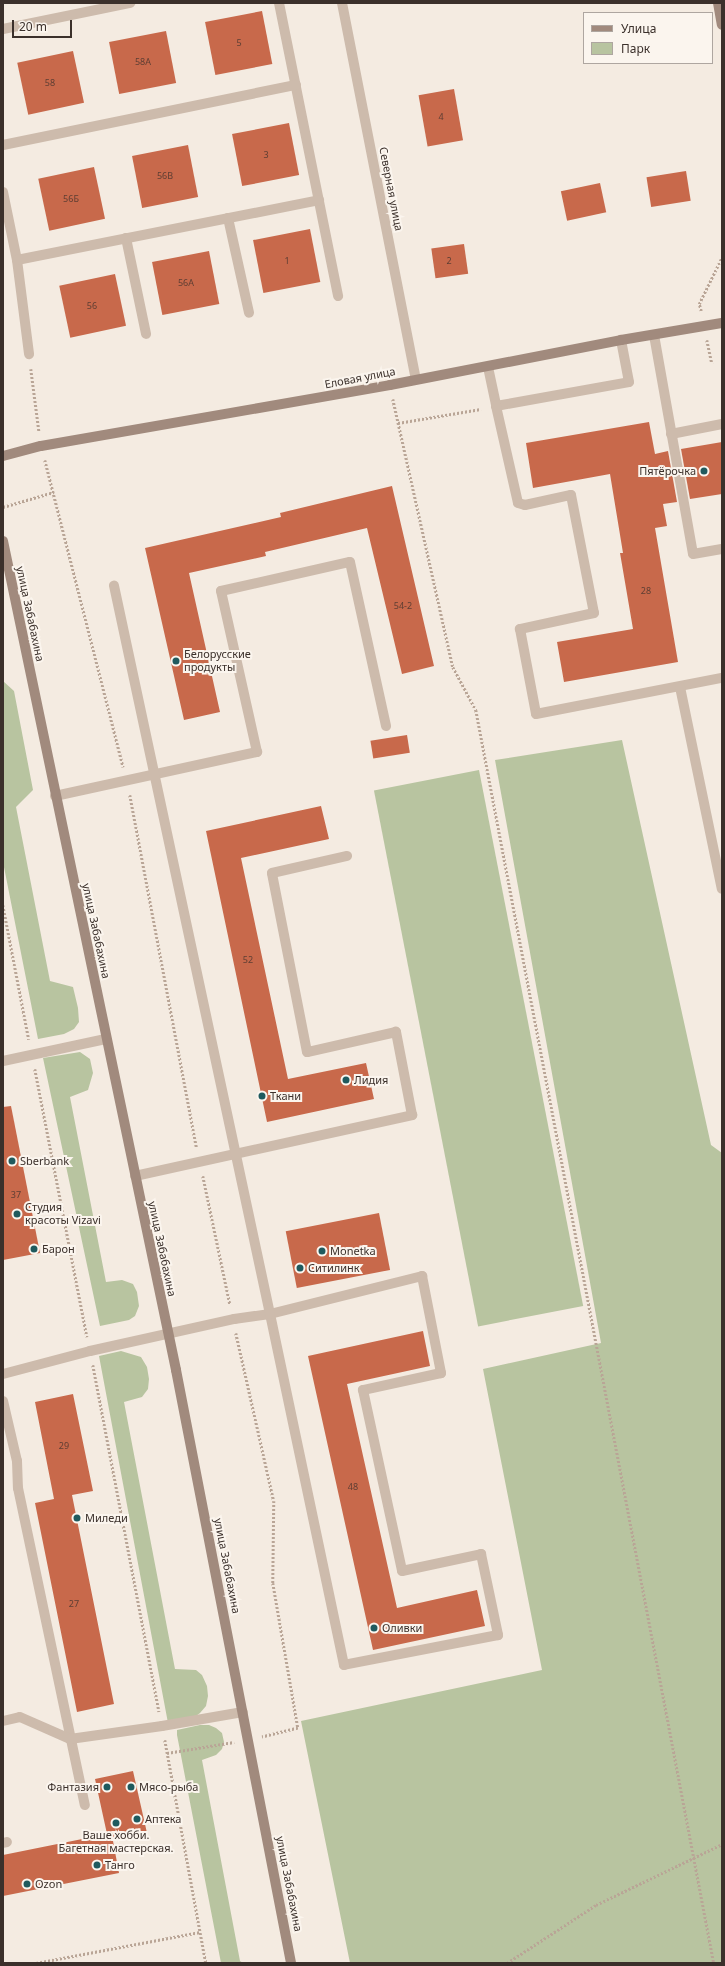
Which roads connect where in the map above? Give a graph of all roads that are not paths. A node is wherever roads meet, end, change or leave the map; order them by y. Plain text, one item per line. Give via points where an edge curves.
1 (130, 3) edge
2 (279, 3) edge
3 (342, 3) edge
4 (718, 3) edge
5 (722, 25) edge
6 (3, 29) edge
7 (296, 85) junction
8 (3, 145) edge
9 (3, 192) edge
10 (319, 200) junction
11 (228, 218) junction
12 (126, 238) junction
13 (17, 260) junction
14 (338, 296) dead end
15 (249, 313) dead end
16 (722, 323) edge
17 (146, 334) dead end
18 (654, 335) junction
19 (621, 340) junction
20 (29, 354) road end
21 (488, 367) junction
22 (416, 379) junction
23 (496, 406) junction
24 (722, 424) edge
25 (671, 434) junction
26 (3, 456) edge
27 (3, 540) edge
28 (722, 548) edge
29 (114, 586) dead end
30 (722, 678) edge
31 (680, 687) junction
32 (386, 726) dead end
33 (154, 774) junction
34 (55, 796) junction
35 (347, 856) dead end
36 (722, 889) edge
37 (106, 1039) junction
38 (3, 1062) edge
39 (236, 1153) junction
40 (135, 1176) junction
41 (270, 1314) junction
42 (168, 1334) junction
43 (3, 1374) edge
44 (3, 1401) edge
45 (243, 1712) junction
46 (3, 1721) edge
47 (70, 1739) junction
48 (85, 1805) dead end
49 (291, 1963) edge

1 - 6 street
2 - 7 street
3 - 22 street, Северная улица
4 - 5 street
7 - 8 street
7 - 10 street
9 - 13 street
10 - 11 street
10 - 14 street
11 - 12 street
11 - 15 street
12 - 13 street
12 - 17 street
13 - 20 street
16 - 18 street, Еловая улица
18 - 19 street, Еловая улица
18 - 25 street
19 - 21 street, Еловая улица
19 - 23 street via 628,382
21 - 22 street, Еловая улица
21 - 23 street
22 - 26 street, Еловая улица via 41,446
23 - 31 street via 518,503 525,505 571,494 594,613 520,629 536,714
24 - 25 street
25 - 28 street via 693,554
27 - 34 street, улица Забабахина
29 - 33 street
30 - 31 street
31 - 36 street
32 - 33 street via 350,562 221,591 256,752
33 - 34 street
33 - 39 street
34 - 37 street, улица Забабахина
35 - 39 street via 272,873 307,1052 396,1032 412,1115
37 - 38 street
37 - 40 street, улица Забабахина
39 - 40 street
39 - 41 street
40 - 42 street, улица Забабахина
41 - 41 street via 422,1276 441,1373 363,1390 402,1571 481,1554 498,1635 344,1665
41 - 42 street via 234,1319
42 - 43 street via 90,1350
42 - 45 street, улица Забабахина
44 - 47 street via 17,1461 18,1488
45 - 47 street
45 - 49 street, улица Забабахина
46 - 47 street via 20,1717
47 - 48 street

